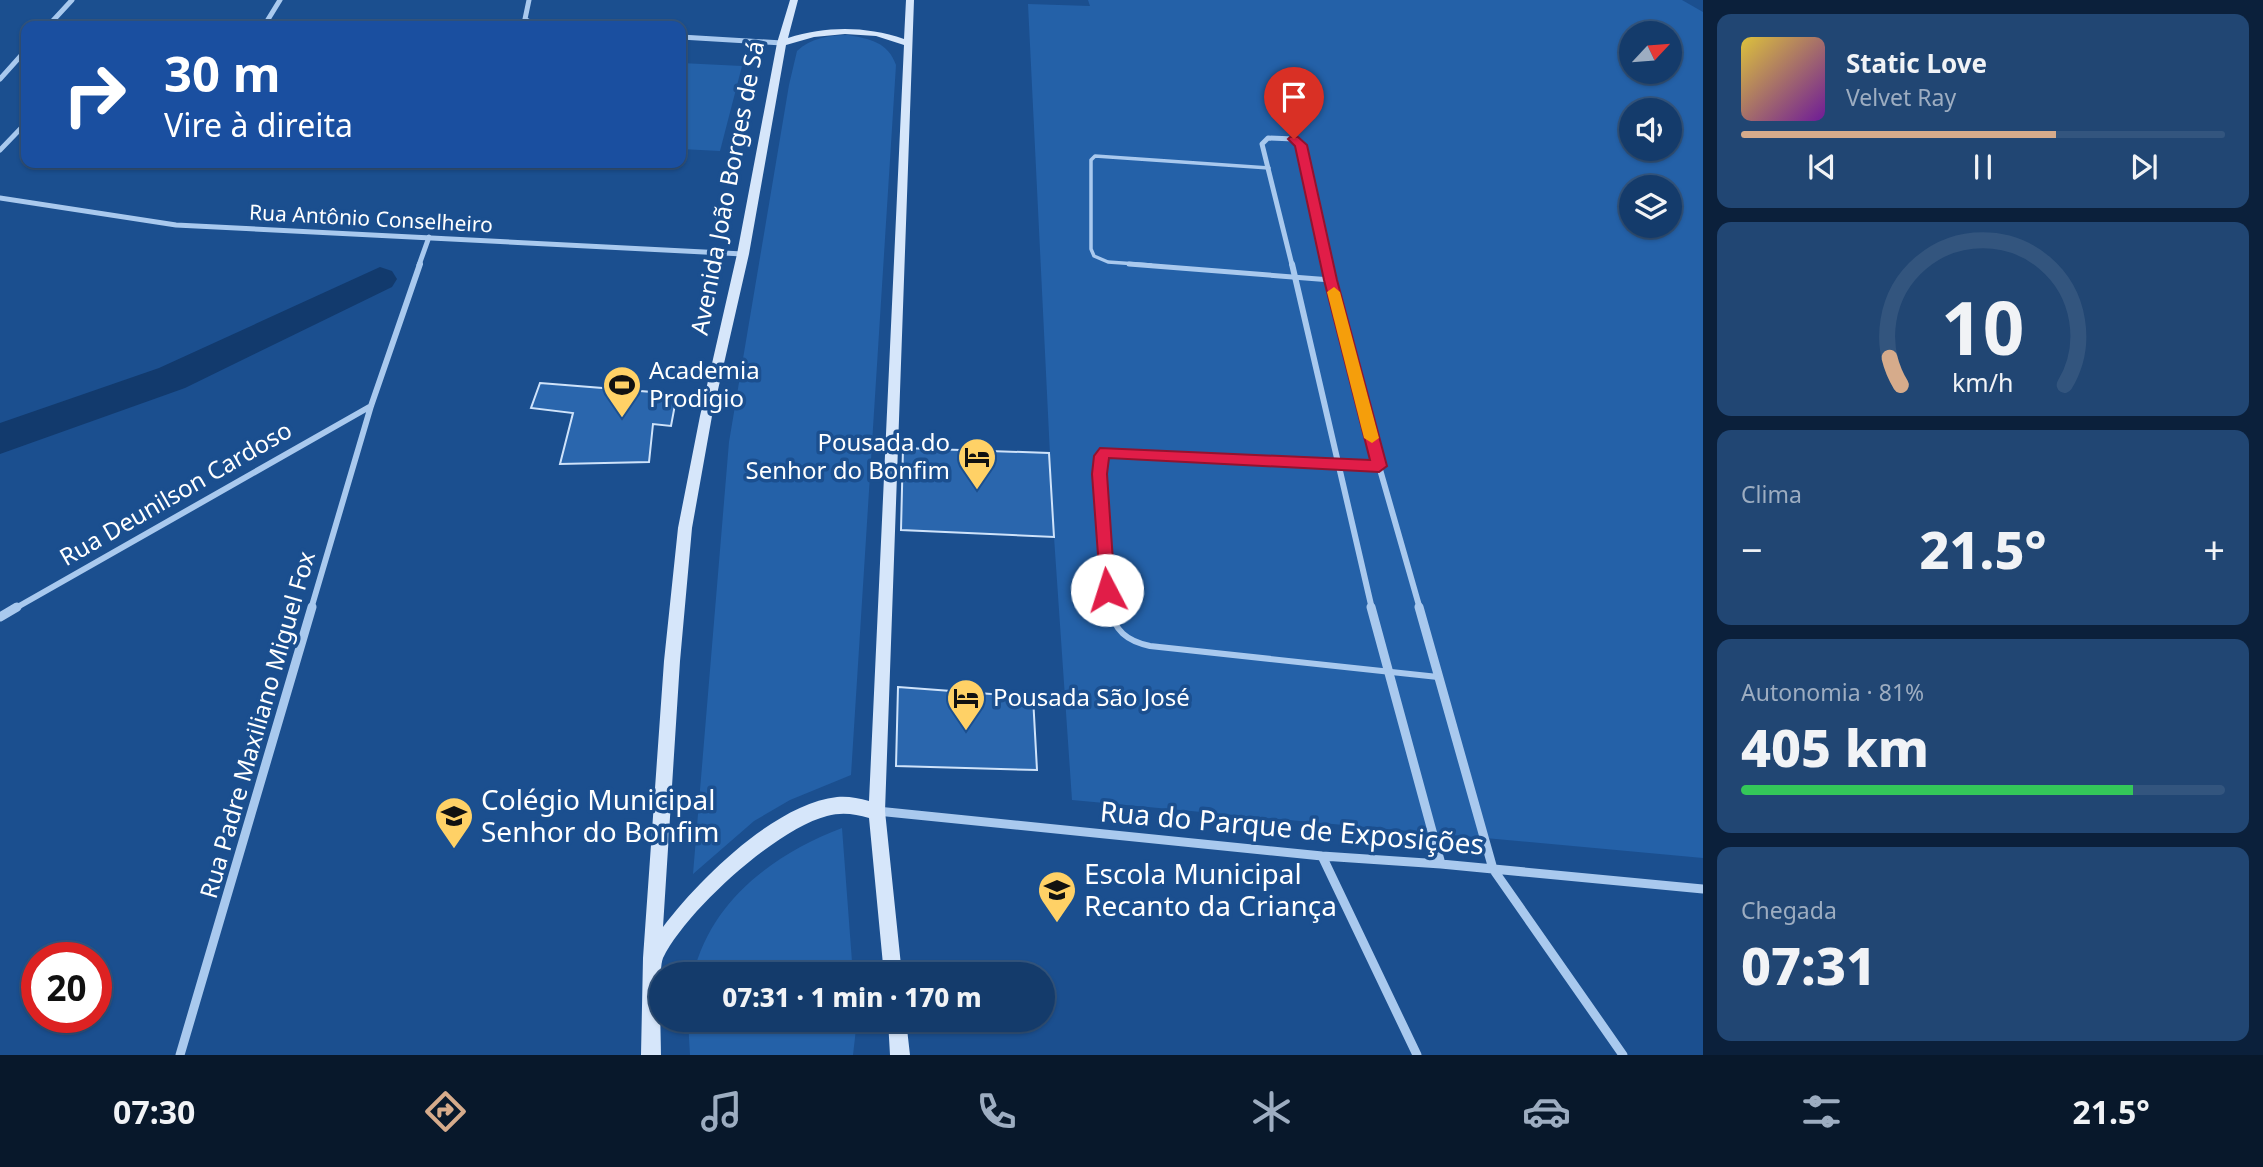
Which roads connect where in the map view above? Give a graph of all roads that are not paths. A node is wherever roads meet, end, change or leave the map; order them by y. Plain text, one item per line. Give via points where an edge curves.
1 (72, 0) edge
2 (280, 0) edge
3 (529, 0) edge
4 (794, 0) edge
5 (910, 0) edge
6 (53, 21) edge
7 (267, 21) edge
8 (528, 21) edge
9 (686, 37) edge
10 (782, 43) junction
11 (907, 43) junction
12 (21, 56) edge
13 (0, 79) edge
14 (21, 128) edge
15 (0, 150) edge
16 (1269, 168) junction
17 (0, 198) edge
18 (429, 237) junction
19 (743, 254) junction
20 (1296, 277) junction
21 (1331, 280) junction
22 (372, 406) junction
23 (1338, 463) junction
24 (1379, 466) junction
25 (0, 617) edge
26 (1387, 671) junction
27 (1438, 677) junction
28 (877, 811) junction
29 (1322, 856) junction
30 (1441, 864) junction
31 (1493, 869) junction
32 (1703, 889) edge
33 (652, 958) junction
34 (892, 962) edge
35 (898, 1032) edge
36 (180, 1055) edge
37 (651, 1055) edge
38 (901, 1055) edge
39 (1417, 1055) edge
40 (1623, 1055) edge

1 - 6 street
2 - 7 street
3 - 8 street
4 - 10 main road, Avenida João Borges de Sá
5 - 11 main road
9 - 10 street
10 - 11 main road via 822,32 856,30
10 - 19 main road, Avenida João Borges de Sá
11 - 28 main road
12 - 13 street
14 - 15 street
16 - 20 street
16 - 20 lane via 1095,156 1091,160 1091,249 1094,256 1108,262
16 - 21 street via 1262,141 1290,138 1299,143
17 - 18 street, Rua Antônio Conselheiro via 176,225
18 - 19 street, Rua Antônio Conselheiro
18 - 22 street, Rua Padre Maxiliano Miguel Fox
19 - 33 main road, Avenida João Borges de Sá via 705,416 685,528
20 - 21 lane
20 - 23 street
21 - 24 street
22 - 25 street, Rua Deunilson Cardoso
22 - 36 street, Rua Padre Maxiliano Miguel Fox
23 - 24 lane
23 - 26 street
23 - 26 lane via 1106,452 1100,474 1109,613 1124,635 1150,646
24 - 27 street
26 - 27 lane
26 - 30 street
27 - 31 street
28 - 29 street, Rua do Parque de Exposições
28 - 33 main road via 844,805 808,813 758,843 713,878
28 - 34 main road
29 - 30 street, Rua do Parque de Exposições
29 - 39 street
30 - 31 street, Rua do Parque de Exposições
31 - 32 street, Rua do Parque de Exposições
31 - 40 street
33 - 37 main road, Avenida João Borges de Sá
35 - 38 main road

